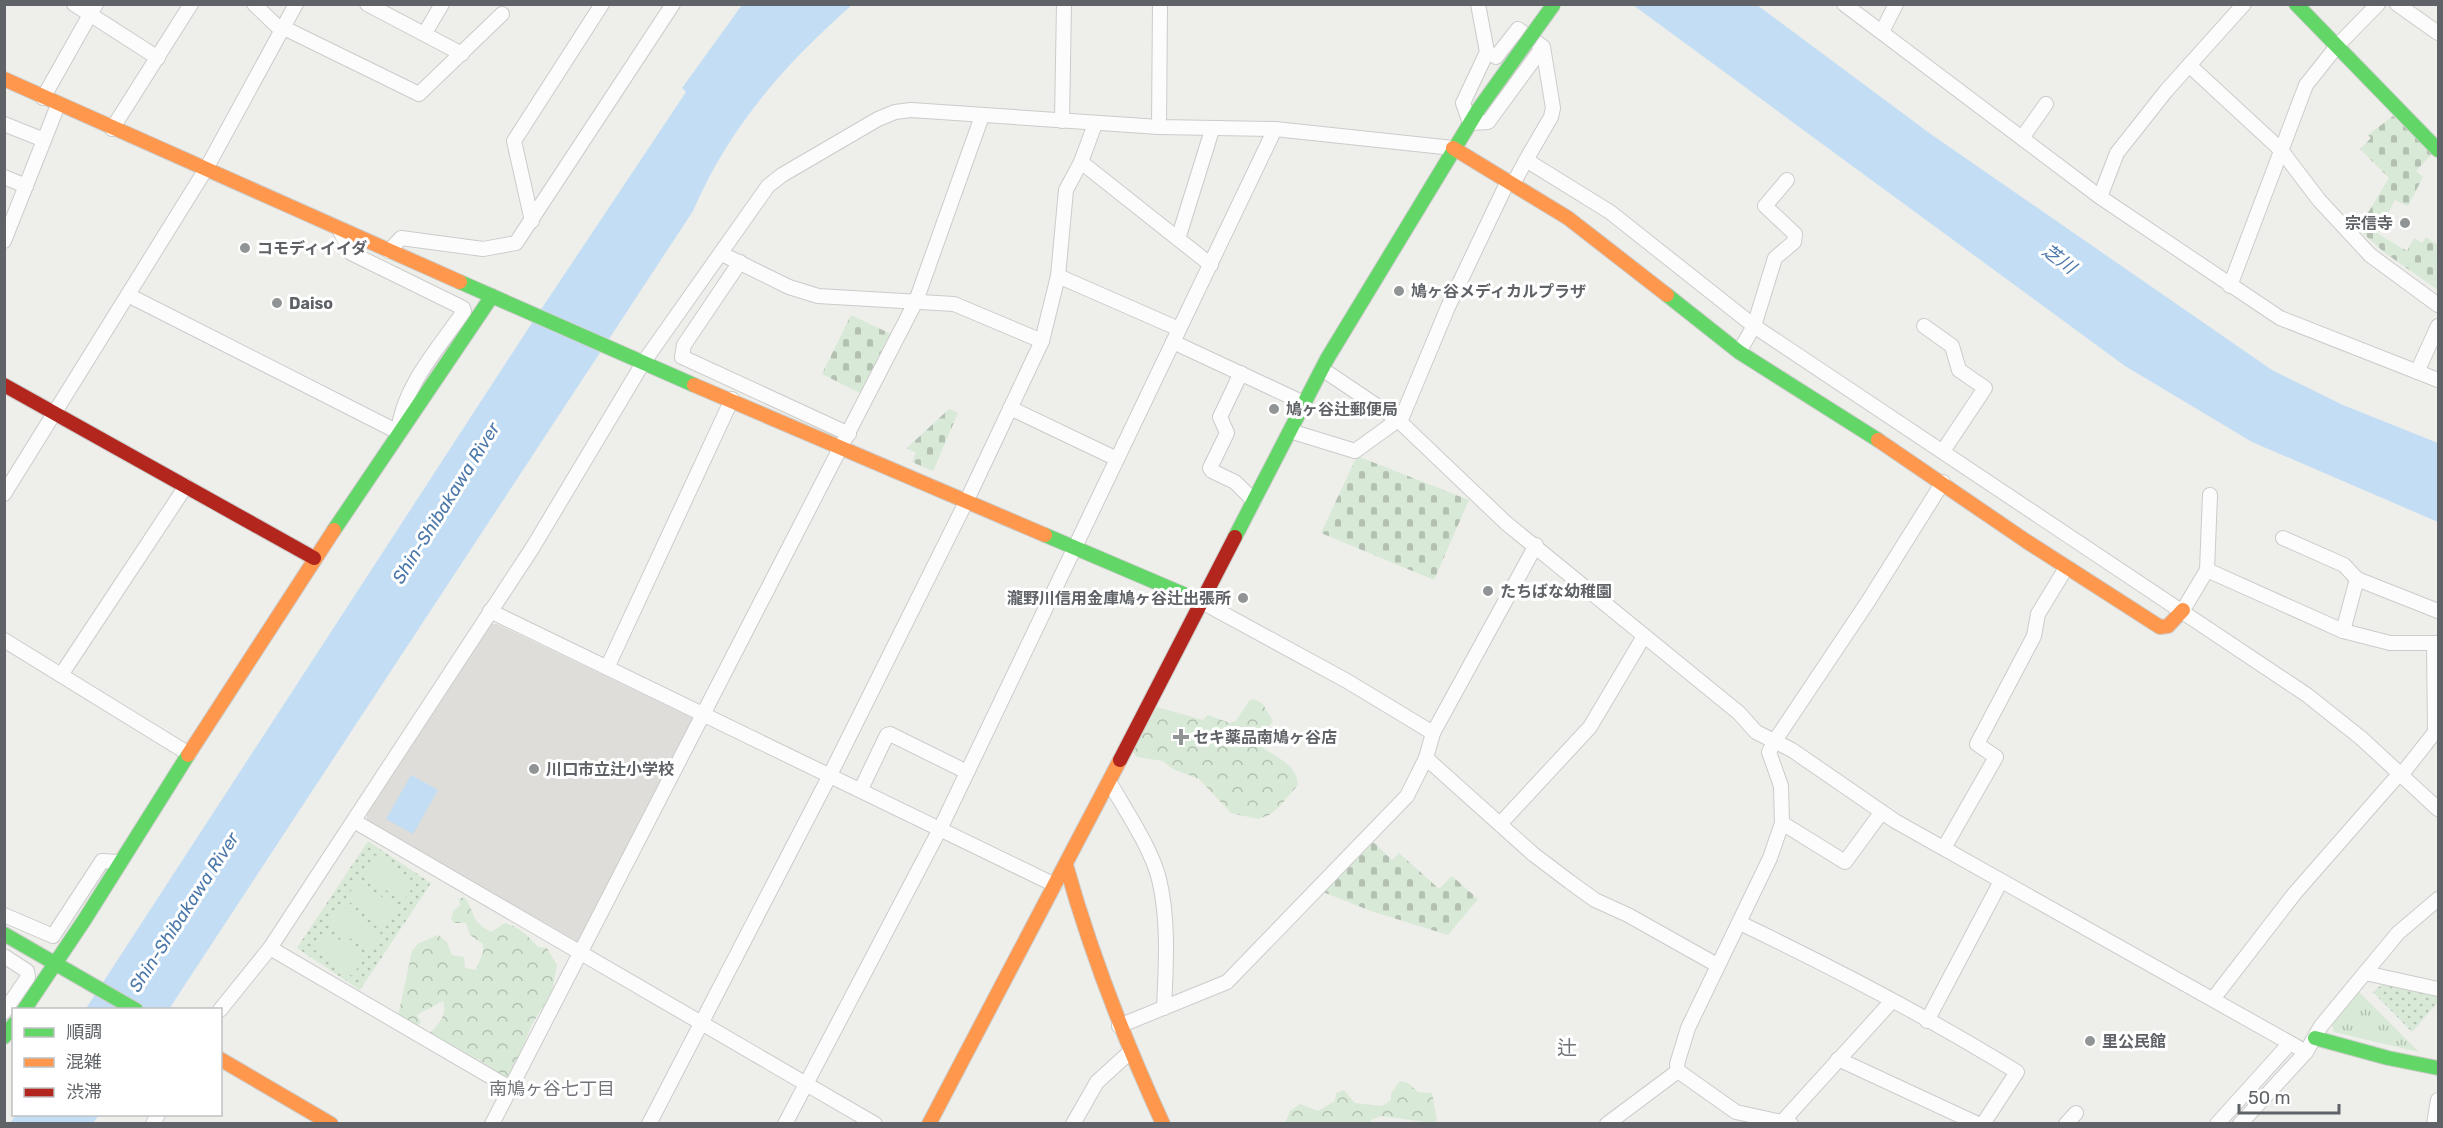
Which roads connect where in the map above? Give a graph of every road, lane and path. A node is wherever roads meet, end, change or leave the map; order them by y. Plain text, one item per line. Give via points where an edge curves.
1 (74, 4) edge
2 (191, 4) edge
3 (254, 4) edge
4 (296, 4) edge
5 (368, 4) edge
6 (442, 4) edge
7 (602, 4) edge
8 (673, 4) edge
9 (1064, 4) edge
10 (1160, 4) edge
11 (1478, 4) edge
12 (1554, 4) edge
13 (1844, 4) edge
14 (1896, 4) edge
15 (2244, 4) edge
16 (2296, 4) edge
17 (2378, 4) edge
18 (2397, 4) edge
19 (93, 10) edge
20 (502, 14) dead end
21 (282, 28) junction
22 (1882, 32) junction
23 (425, 33) junction
24 (2439, 33) edge
25 (2337, 46) junction
26 (1544, 47) junction
27 (1487, 52) junction
28 (462, 54) junction
29 (158, 58) junction
30 (2189, 65) junction
31 (4, 79) edge
32 (43, 98) junction
33 (2046, 104) dead end
34 (58, 105) junction
35 (982, 116) junction
36 (1062, 121) junction
37 (1470, 123) junction
38 (4, 124) edge
39 (1095, 124) junction
40 (1159, 127) junction
41 (112, 129) junction
42 (1275, 129) junction
43 (1212, 130) junction
44 (2022, 138) junction
45 (44, 140) junction
46 (1453, 148) junction
47 (2281, 150) junction
48 (2439, 150) edge
49 (1526, 160) junction
50 (1081, 162) junction
51 (206, 169) junction
52 (4, 177) edge
53 (1787, 180) dead end
54 (1510, 182) junction
55 (26, 186) junction
56 (2100, 197) junction
57 (532, 221) junction
58 (339, 229) junction
59 (1178, 238) junction
60 (4, 241) edge
61 (389, 251) junction
62 (722, 254) junction
63 (740, 262) junction
64 (1211, 265) junction
65 (1058, 276) junction
66 (2230, 286) junction
67 (128, 296) junction
68 (498, 299) junction
69 (916, 301) junction
70 (2439, 305) edge
71 (1754, 326) junction
72 (1924, 326) dead end
73 (2439, 326) edge
74 (1176, 335) junction
75 (1042, 341) junction
76 (1739, 352) junction
77 (640, 361) junction
78 (1322, 369) junction
79 (2417, 372) junction
80 (1241, 373) junction
81 (2439, 380) edge
82 (4, 385) edge
83 (732, 399) junction
84 (1304, 403) junction
85 (1010, 408) junction
86 (56, 413) junction
87 (1399, 421) junction
88 (1290, 431) junction
89 (398, 432) junction
90 (849, 434) junction
91 (843, 447) junction
92 (1940, 450) junction
93 (1117, 459) junction
94 (1920, 467) junction
95 (1943, 482) junction
96 (186, 486) junction
97 (4, 494) edge
98 (2210, 495) dead end
99 (967, 500) junction
100 (1254, 501) junction
101 (2283, 538) dead end
102 (1536, 545) junction
103 (1073, 548) junction
104 (314, 558) junction
105 (2066, 568) junction
106 (2207, 570) junction
107 (2357, 579) junction
108 (1202, 602) junction
109 (2183, 610) junction
110 (490, 611) junction
111 (2439, 611) edge
112 (2343, 631) junction
113 (1644, 636) junction
114 (4, 640) edge
115 (2436, 643) edge
116 (607, 668) junction
117 (61, 675) junction
118 (705, 715) junction
119 (1433, 733) junction
120 (1774, 742) junction
121 (189, 753) junction
122 (1426, 758) junction
123 (967, 772) junction
124 (2401, 773) junction
125 (830, 775) junction
126 (1109, 781) junction
127 (861, 789) junction
128 (2439, 809) edge
129 (1881, 813) junction
130 (354, 820) junction
131 (1782, 823) junction
132 (1500, 824) junction
133 (940, 829) junction
134 (1944, 848) junction
135 (119, 862) junction
136 (1066, 865) junction
137 (2001, 881) junction
138 (1055, 885) junction
139 (2439, 899) edge
140 (4, 915) edge
141 (1740, 923) junction
142 (4, 934) edge
143 (270, 948) junction
144 (580, 950) junction
145 (4, 956) edge
146 (1717, 965) junction
147 (62, 967) junction
148 (2365, 973) junction
149 (2439, 989) edge
150 (2213, 999) junction
151 (1892, 1001) junction
152 (26, 1008) edge
153 (133, 1008) edge
154 (222, 1008) edge
155 (1164, 1008) junction
156 (4, 1012) edge
157 (1927, 1021) junction
158 (702, 1022) junction
159 (1119, 1026) junction
160 (2315, 1038) junction
161 (2290, 1043) junction
162 (1130, 1052) junction
163 (2306, 1052) junction
164 (1838, 1059) junction
165 (222, 1060) edge
166 (2439, 1068) edge
167 (1678, 1071) junction
168 (806, 1084) junction
169 (510, 1088) junction
170 (2439, 1100) edge
171 (2076, 1113) dead end
172 (1733, 1118) edge
173 (327, 1123) edge
174 (1787, 1123) edge
175 (492, 1124) edge
176 (649, 1124) edge
177 (785, 1124) edge
178 (875, 1124) edge
179 (929, 1124) edge
180 (1073, 1124) edge
181 (1163, 1124) edge
182 (1607, 1124) edge
183 (1978, 1124) edge
184 (1983, 1124) edge
185 (2066, 1124) edge
186 (2217, 1124) edge
187 (2240, 1124) edge
188 (2434, 1124) edge

1 - 19 street
2 - 29 street
3 - 21 street
4 - 21 street
5 - 23 street
6 - 23 street
7 - 57 street via 514,141
8 - 57 street
9 - 36 street
10 - 40 street
11 - 27 street
12 - 37 street, bridge
13 - 22 street
14 - 22 street
15 - 30 street
16 - 25 street
17 - 25 street
18 - 24 street
19 - 29 street
19 - 32 street
20 - 28 street
21 - 28 street via 419,94
21 - 51 street
22 - 44 street
23 - 28 street
25 - 47 street via 2306,85
25 - 48 street
26 - 27 street via 1518,29 1496,57
26 - 37 street via 1488,122
26 - 49 street via 1553,108
27 - 37 street via 1463,103
29 - 41 street
30 - 47 street
30 - 56 street via 2117,153
31 - 32 street
32 - 34 street
33 - 44 street
34 - 41 street
34 - 45 street
35 - 36 street
35 - 62 street via 911,110 878,119 768,186
35 - 69 street
36 - 39 street
37 - 46 street
38 - 45 street
39 - 40 street
39 - 50 street
40 - 43 street
41 - 51 street
42 - 43 street
42 - 46 street
42 - 64 street
43 - 59 street
44 - 56 street
45 - 55 street
46 - 54 street
46 - 78 street
47 - 66 street
47 - 70 street via 2319,200 2370,255
49 - 54 street
49 - 71 street via 1610,212
50 - 59 street
50 - 65 street via 1066,190
51 - 58 street
51 - 67 street
52 - 55 street
53 - 71 street via 1765,206 1795,234 1794,242 1775,258
54 - 76 street via 1568,218
54 - 87 street via 1453,297
55 - 60 street
56 - 66 street
57 - 61 street via 516,243 503,248 401,238
58 - 61 street
58 - 89 street via 351,253 464,311 411,389 401,410
59 - 64 street
61 - 68 street
62 - 63 street
62 - 77 street
63 - 69 street via 789,287 818,296
63 - 90 street via 684,345 682,357
64 - 74 street
65 - 74 street
65 - 75 street
66 - 79 street via 2280,318
67 - 86 street
67 - 89 street
68 - 77 street
68 - 89 street
69 - 75 street via 954,304
69 - 90 street
71 - 76 street
71 - 92 street
72 - 92 street via 1952,346 1959,370 1985,388
73 - 79 street
74 - 80 street
74 - 93 street
75 - 85 street
76 - 94 street
77 - 83 street
77 - 110 street via 539,538
78 - 84 street
78 - 87 street
79 - 81 street
80 - 84 street
80 - 100 street via 1220,417 1227,433 1210,468 1235,482
82 - 86 street
83 - 91 street
83 - 116 street
84 - 88 street
85 - 93 street
85 - 99 street
86 - 96 street
86 - 97 street
87 - 88 street via 1355,451
87 - 102 street via 1506,523
88 - 100 street
89 - 104 street
90 - 91 street
91 - 99 street
91 - 118 street
92 - 94 street
92 - 109 street
93 - 103 street
94 - 95 street
95 - 105 street
95 - 120 street
96 - 104 street
96 - 117 street
98 - 106 street
99 - 103 street
99 - 125 street
100 - 108 street
101 - 107 street via 2344,565
102 - 113 street
102 - 119 street
103 - 108 street
103 - 123 street
104 - 121 street
105 - 109 street via 2160,627 2168,626
105 - 134 street via 2038,614 2034,636 1977,744 1996,757
106 - 109 street
106 - 112 street
107 - 111 street
107 - 112 street
108 - 119 street
108 - 126 street
109 - 124 street via 2307,695
110 - 116 street
110 - 130 street
112 - 115 street via 2391,643
113 - 120 street via 1739,713 1756,732
113 - 132 street via 1590,727
114 - 117 street
115 - 124 street via 2435,732
116 - 118 street
117 - 121 street
118 - 125 street
118 - 144 street
119 - 122 street
120 - 129 street via 1792,750
120 - 131 street via 1769,752 1780,786
121 - 135 street
122 - 132 street
122 - 155 street via 1407,796 1227,982
123 - 127 street via 890,734
123 - 133 street
124 - 128 street
124 - 150 street via 2295,893
125 - 127 street
125 - 158 street
126 - 136 street
126 - 155 street via 1159,879 1166,950
127 - 133 street
129 - 131 street via 1845,862
129 - 134 street
130 - 143 street
130 - 144 street
131 - 141 street
132 - 146 street via 1595,900
133 - 138 street
133 - 168 street
134 - 137 street
135 - 140 street via 102,861 52,936
135 - 147 street
136 - 138 street
136 - 159 street via 1087,939
137 - 150 street
137 - 157 street
138 - 179 street
139 - 148 street via 2398,933
141 - 146 street
141 - 151 street
142 - 147 street
143 - 154 street
143 - 169 street
144 - 158 street
144 - 169 street
145 - 156 street via 27,971
146 - 167 street via 1688,1028
147 - 152 street
147 - 153 street
148 - 149 street
148 - 160 street
150 - 161 street
151 - 157 street
151 - 164 street
155 - 159 street
157 - 184 street via 2017,1072
158 - 168 street
158 - 176 street
159 - 162 street
160 - 163 street
160 - 166 street
161 - 163 street
161 - 186 street
162 - 180 street via 1097,1082
162 - 181 street
163 - 187 street
164 - 174 street
164 - 183 street
165 - 173 street
167 - 172 street
167 - 182 street
168 - 177 street
168 - 178 street
169 - 175 street
170 - 188 street
171 - 185 street
172 - 174 street

